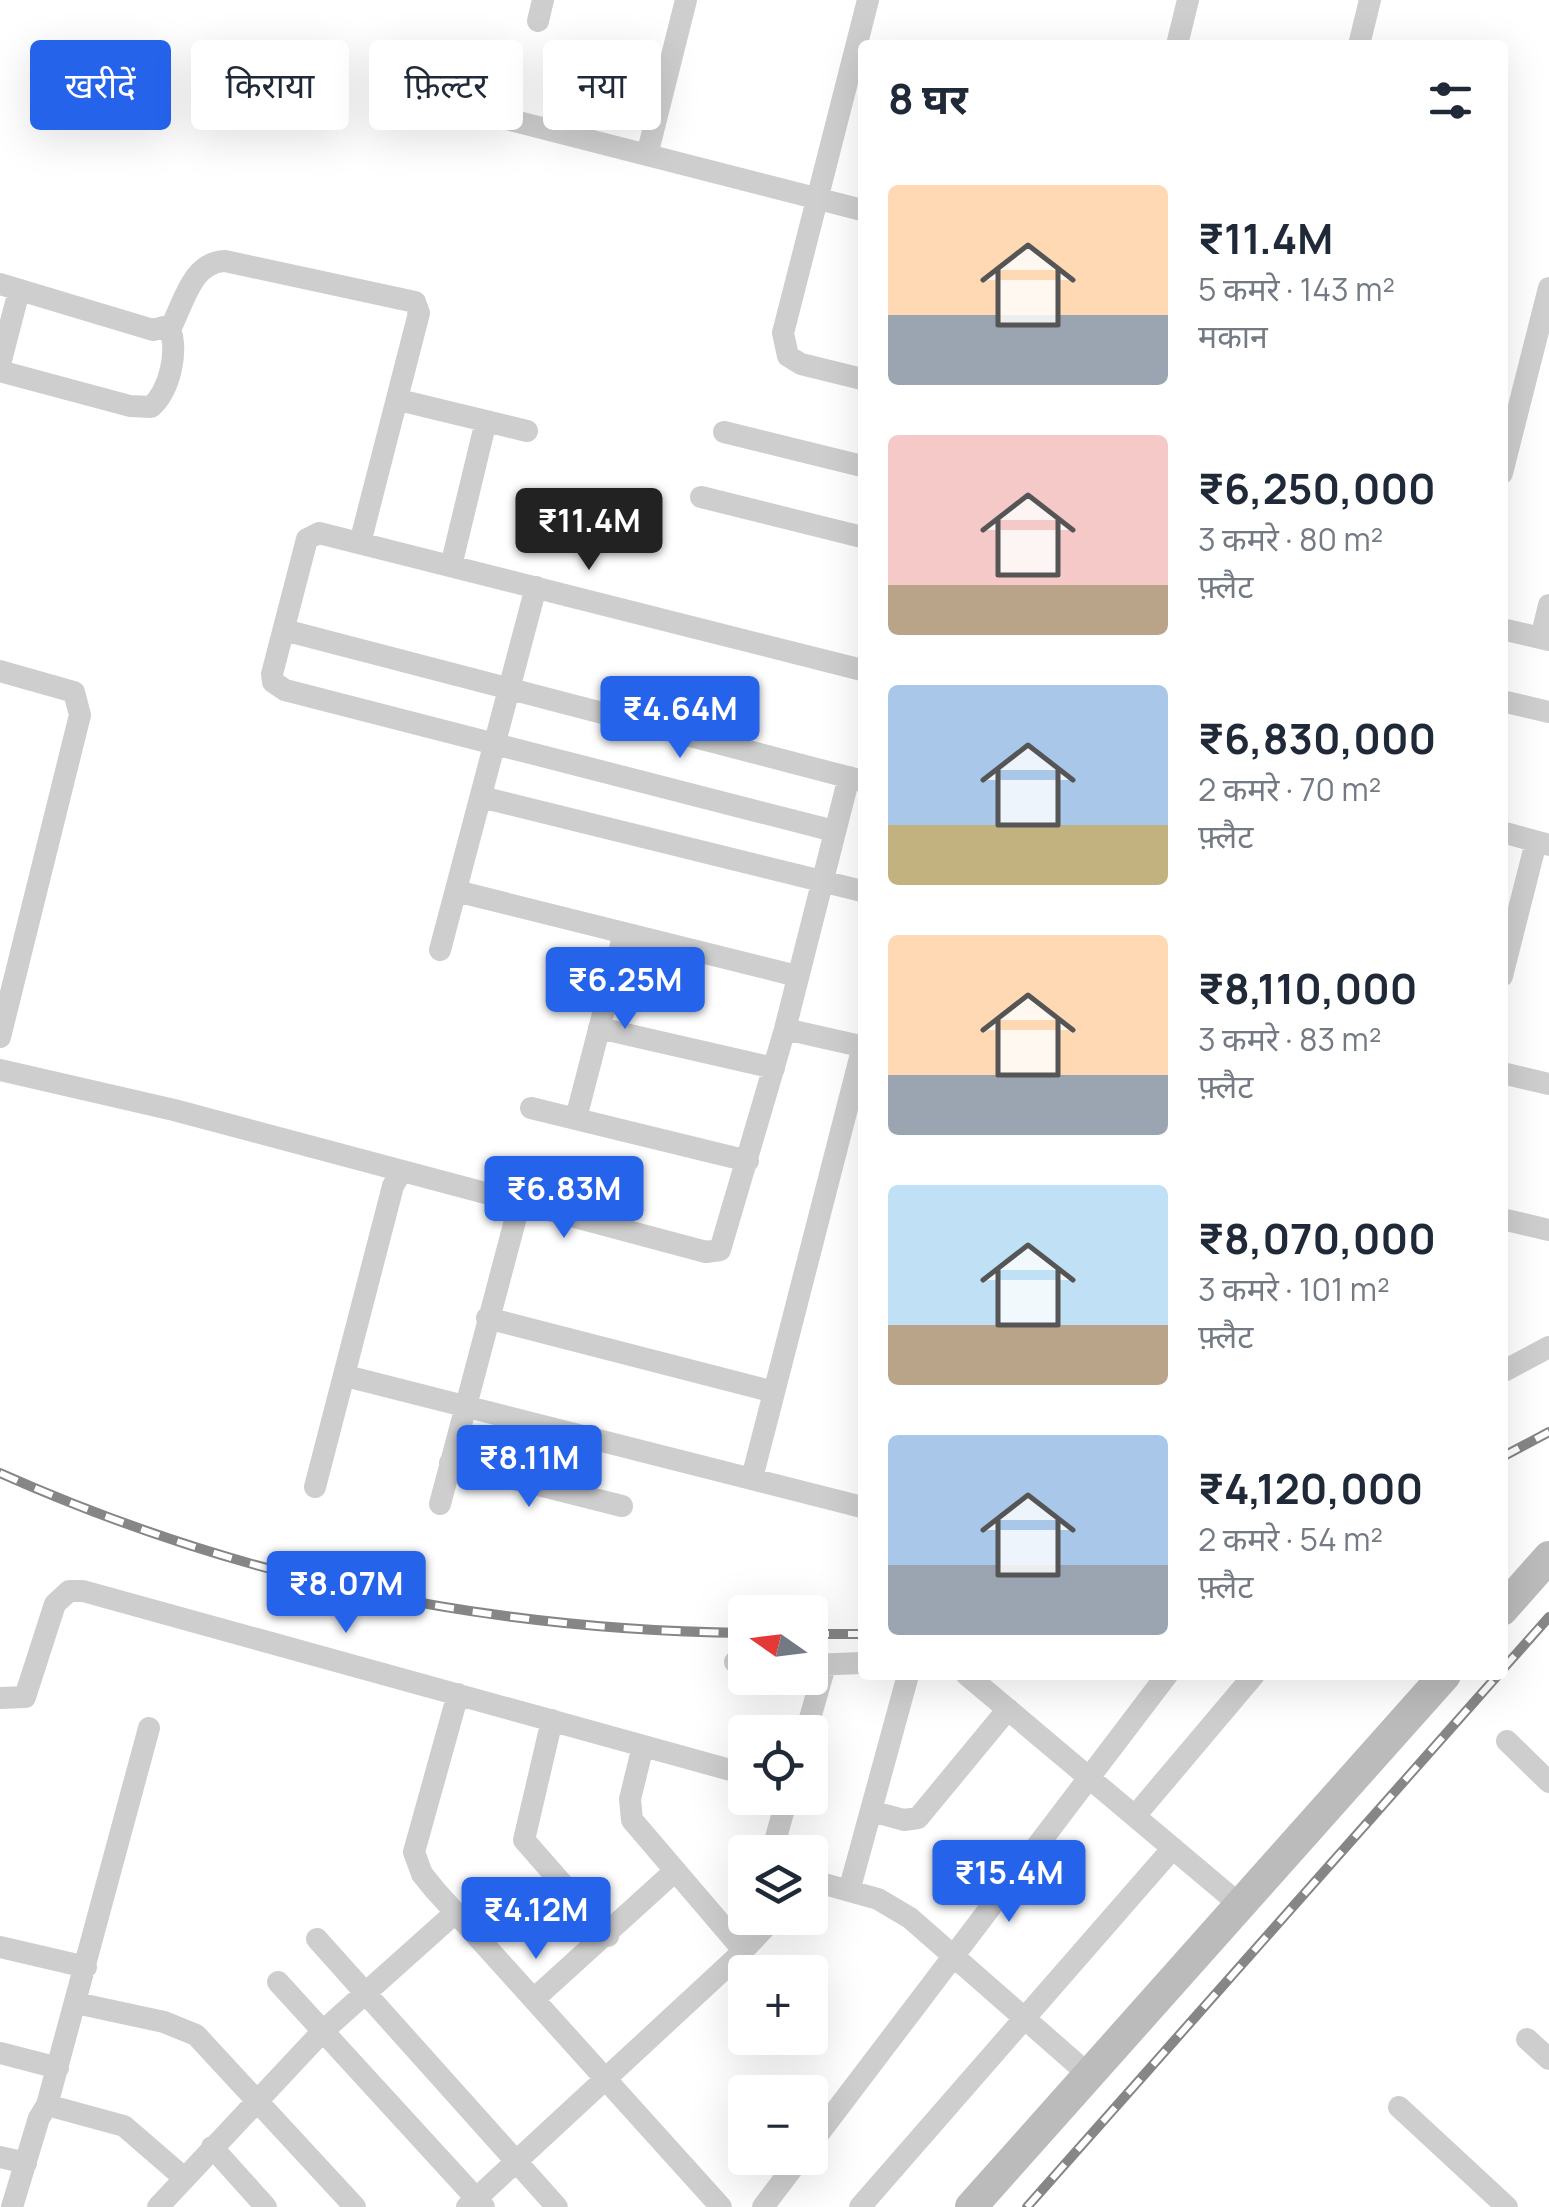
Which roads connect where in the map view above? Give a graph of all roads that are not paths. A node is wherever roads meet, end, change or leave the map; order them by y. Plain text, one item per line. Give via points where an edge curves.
1 (686, 0) edge
2 (868, 0) edge
3 (1188, 0) edge
4 (1370, 0) edge
5 (1177, 40) edge
6 (1361, 40) edge
7 (523, 123) edge
8 (648, 155) junction
9 (817, 198) junction
10 (858, 209) edge
11 (10, 288) edge
12 (1549, 288) edge
13 (169, 327) junction
14 (0, 367) edge
15 (858, 378) edge
16 (400, 400) junction
17 (486, 421) junction
18 (527, 431) dead end
19 (724, 432) dead end
20 (1508, 449) edge
21 (858, 465) edge
22 (701, 496) dead end
23 (858, 536) edge
24 (360, 543) junction
25 (451, 566) junction
26 (536, 586) junction
27 (1549, 605) edge
28 (284, 630) junction
29 (1508, 630) edge
30 (1545, 639) edge
31 (858, 669) edge
32 (0, 672) edge
33 (511, 690) junction
34 (1508, 702) edge
35 (1549, 712) edge
36 (496, 741) junction
37 (856, 779) edge
38 (481, 797) junction
39 (834, 831) junction
40 (1508, 834) edge
41 (1542, 843) edge
42 (822, 880) junction
43 (858, 889) edge
44 (456, 891) junction
45 (624, 933) junction
46 (440, 950) dead end
47 (1508, 956) edge
48 (797, 976) junction
49 (599, 1028) junction
50 (785, 1029) junction
51 (0, 1037) edge
52 (858, 1049) edge
53 (858, 1066) edge
54 (774, 1068) junction
55 (0, 1070) edge
56 (1508, 1074) edge
57 (1549, 1084) edge
58 (531, 1108) dead end
59 (576, 1118) junction
60 (748, 1160) junction
61 (401, 1172) junction
62 (520, 1202) junction
63 (1508, 1220) edge
64 (1549, 1230) edge
65 (487, 1318) junction
66 (1549, 1347) edge
67 (1508, 1369) edge
68 (346, 1376) junction
69 (774, 1392) junction
70 (463, 1408) junction
71 (450, 1464) junction
72 (752, 1478) junction
73 (315, 1486) dead end
74 (440, 1504) dead end
75 (858, 1505) edge
76 (622, 1506) dead end
77 (1549, 1557) edge
78 (1508, 1603) edge
79 (858, 1663) edge
80 (828, 1665) edge
81 (907, 1680) edge
82 (973, 1680) edge
83 (1163, 1680) edge
84 (1250, 1680) edge
85 (1438, 1680) edge
86 (458, 1694) junction
87 (0, 1698) edge
88 (1008, 1709) junction
89 (552, 1720) junction
90 (150, 1728) dead end
91 (1507, 1741) dead end
92 (643, 1746) junction
93 (728, 1769) edge
94 (1089, 1777) junction
95 (1549, 1782) edge
96 (871, 1811) junction
97 (1135, 1816) junction
98 (1173, 1848) junction
99 (675, 1872) junction
100 (828, 1885) edge
101 (849, 1891) junction
102 (1239, 1904) junction
103 (455, 1913) junction
104 (759, 1935) edge
105 (608, 1936) junction
106 (317, 1938) dead end
107 (0, 1947) edge
108 (744, 1951) junction
109 (952, 1956) junction
110 (86, 1967) junction
111 (278, 1982) dead end
112 (363, 1992) junction
113 (534, 1999) junction
114 (76, 2004) junction
115 (1024, 2018) junction
116 (322, 2032) junction
117 (1526, 2039) dead end
118 (0, 2053) edge
119 (1549, 2059) edge
120 (58, 2068) junction
121 (1088, 2074) junction
122 (604, 2077) junction
123 (254, 2100) junction
124 (48, 2105) junction
125 (1399, 2107) dead end
126 (828, 2120) edge
127 (212, 2147) junction
128 (0, 2157) edge
129 (514, 2161) junction
130 (26, 2163) junction
131 (787, 2175) edge
132 (183, 2177) junction
133 (476, 2204) edge
134 (12, 2207) edge
135 (158, 2207) edge
136 (266, 2207) edge
137 (355, 2207) edge
138 (557, 2207) edge
139 (721, 2207) edge
140 (763, 2207) edge
141 (860, 2207) edge
142 (971, 2207) edge
143 (1507, 2207) edge

1 - 8 street
2 - 9 street
3 - 5 street
4 - 6 street
7 - 8 street
8 - 9 street
9 - 10 street
9 - 15 street via 783,346 801,364
11 - 13 street via 152,330
11 - 14 street
12 - 20 street
13 - 14 street via 171,364 152,407
13 - 16 street via 209,262 408,299 419,313
16 - 17 street
16 - 24 street
17 - 18 street
17 - 25 street
19 - 21 street
22 - 23 street
24 - 25 street
24 - 28 street via 319,533 307,539
25 - 26 street
26 - 31 street
26 - 33 street
27 - 30 street
28 - 33 street
28 - 36 street via 272,674 277,686
29 - 30 street
32 - 51 street via 62,685 74,692 80,714
33 - 36 street
33 - 37 street
34 - 35 street
36 - 38 street
36 - 39 street
37 - 39 street
38 - 42 street
38 - 44 street
39 - 42 street
40 - 41 street
41 - 47 street
42 - 43 street
42 - 48 street
44 - 45 street
44 - 46 street
45 - 48 street
45 - 49 street
48 - 50 street
49 - 54 street
49 - 59 street
50 - 52 street
50 - 54 street
53 - 69 street
54 - 60 street
55 - 61 street
56 - 57 street
58 - 59 street
59 - 60 street
60 - 62 street via 724,1247 713,1252
61 - 62 street
61 - 68 street
62 - 65 street
63 - 64 street
65 - 69 street
65 - 70 street
66 - 67 street
68 - 70 street
68 - 73 street
69 - 72 street
70 - 71 street
70 - 72 street
71 - 74 street
71 - 76 street
72 - 75 street
77 - 78 street
79 - 80 street
81 - 96 street
82 - 88 street
83 - 94 street
84 - 97 street
85 - 102 street
86 - 87 street via 69,1591 55,1604 25,1697
86 - 89 street
86 - 103 street via 414,1852 422,1874
88 - 94 street
88 - 96 street via 918,1818
89 - 92 street
89 - 105 street via 524,1840
90 - 110 street
91 - 95 street
92 - 93 street
92 - 99 street via 629,1811
94 - 97 street
94 - 109 street
96 - 101 street
97 - 98 street
98 - 102 street
98 - 115 street
99 - 105 street
99 - 108 street
100 - 101 street
101 - 109 street via 893,1907
102 - 121 street
103 - 112 street
103 - 113 street
104 - 108 street
105 - 113 street
106 - 112 street
107 - 110 street
108 - 122 street
109 - 115 street
109 - 126 street
110 - 114 street
111 - 116 street
112 - 116 street
112 - 129 street
113 - 122 street
114 - 120 street
114 - 123 street via 183,2027 211,2048
115 - 121 street
115 - 141 street
116 - 123 street
116 - 133 street
117 - 119 street
118 - 120 street
120 - 124 street
121 - 142 street
122 - 129 street
122 - 139 street
123 - 127 street
123 - 137 street
124 - 130 street
124 - 132 street via 124,2126
125 - 143 street
127 - 132 street
127 - 136 street
128 - 130 street
129 - 133 street
129 - 138 street
130 - 134 street
131 - 140 street
132 - 135 street

